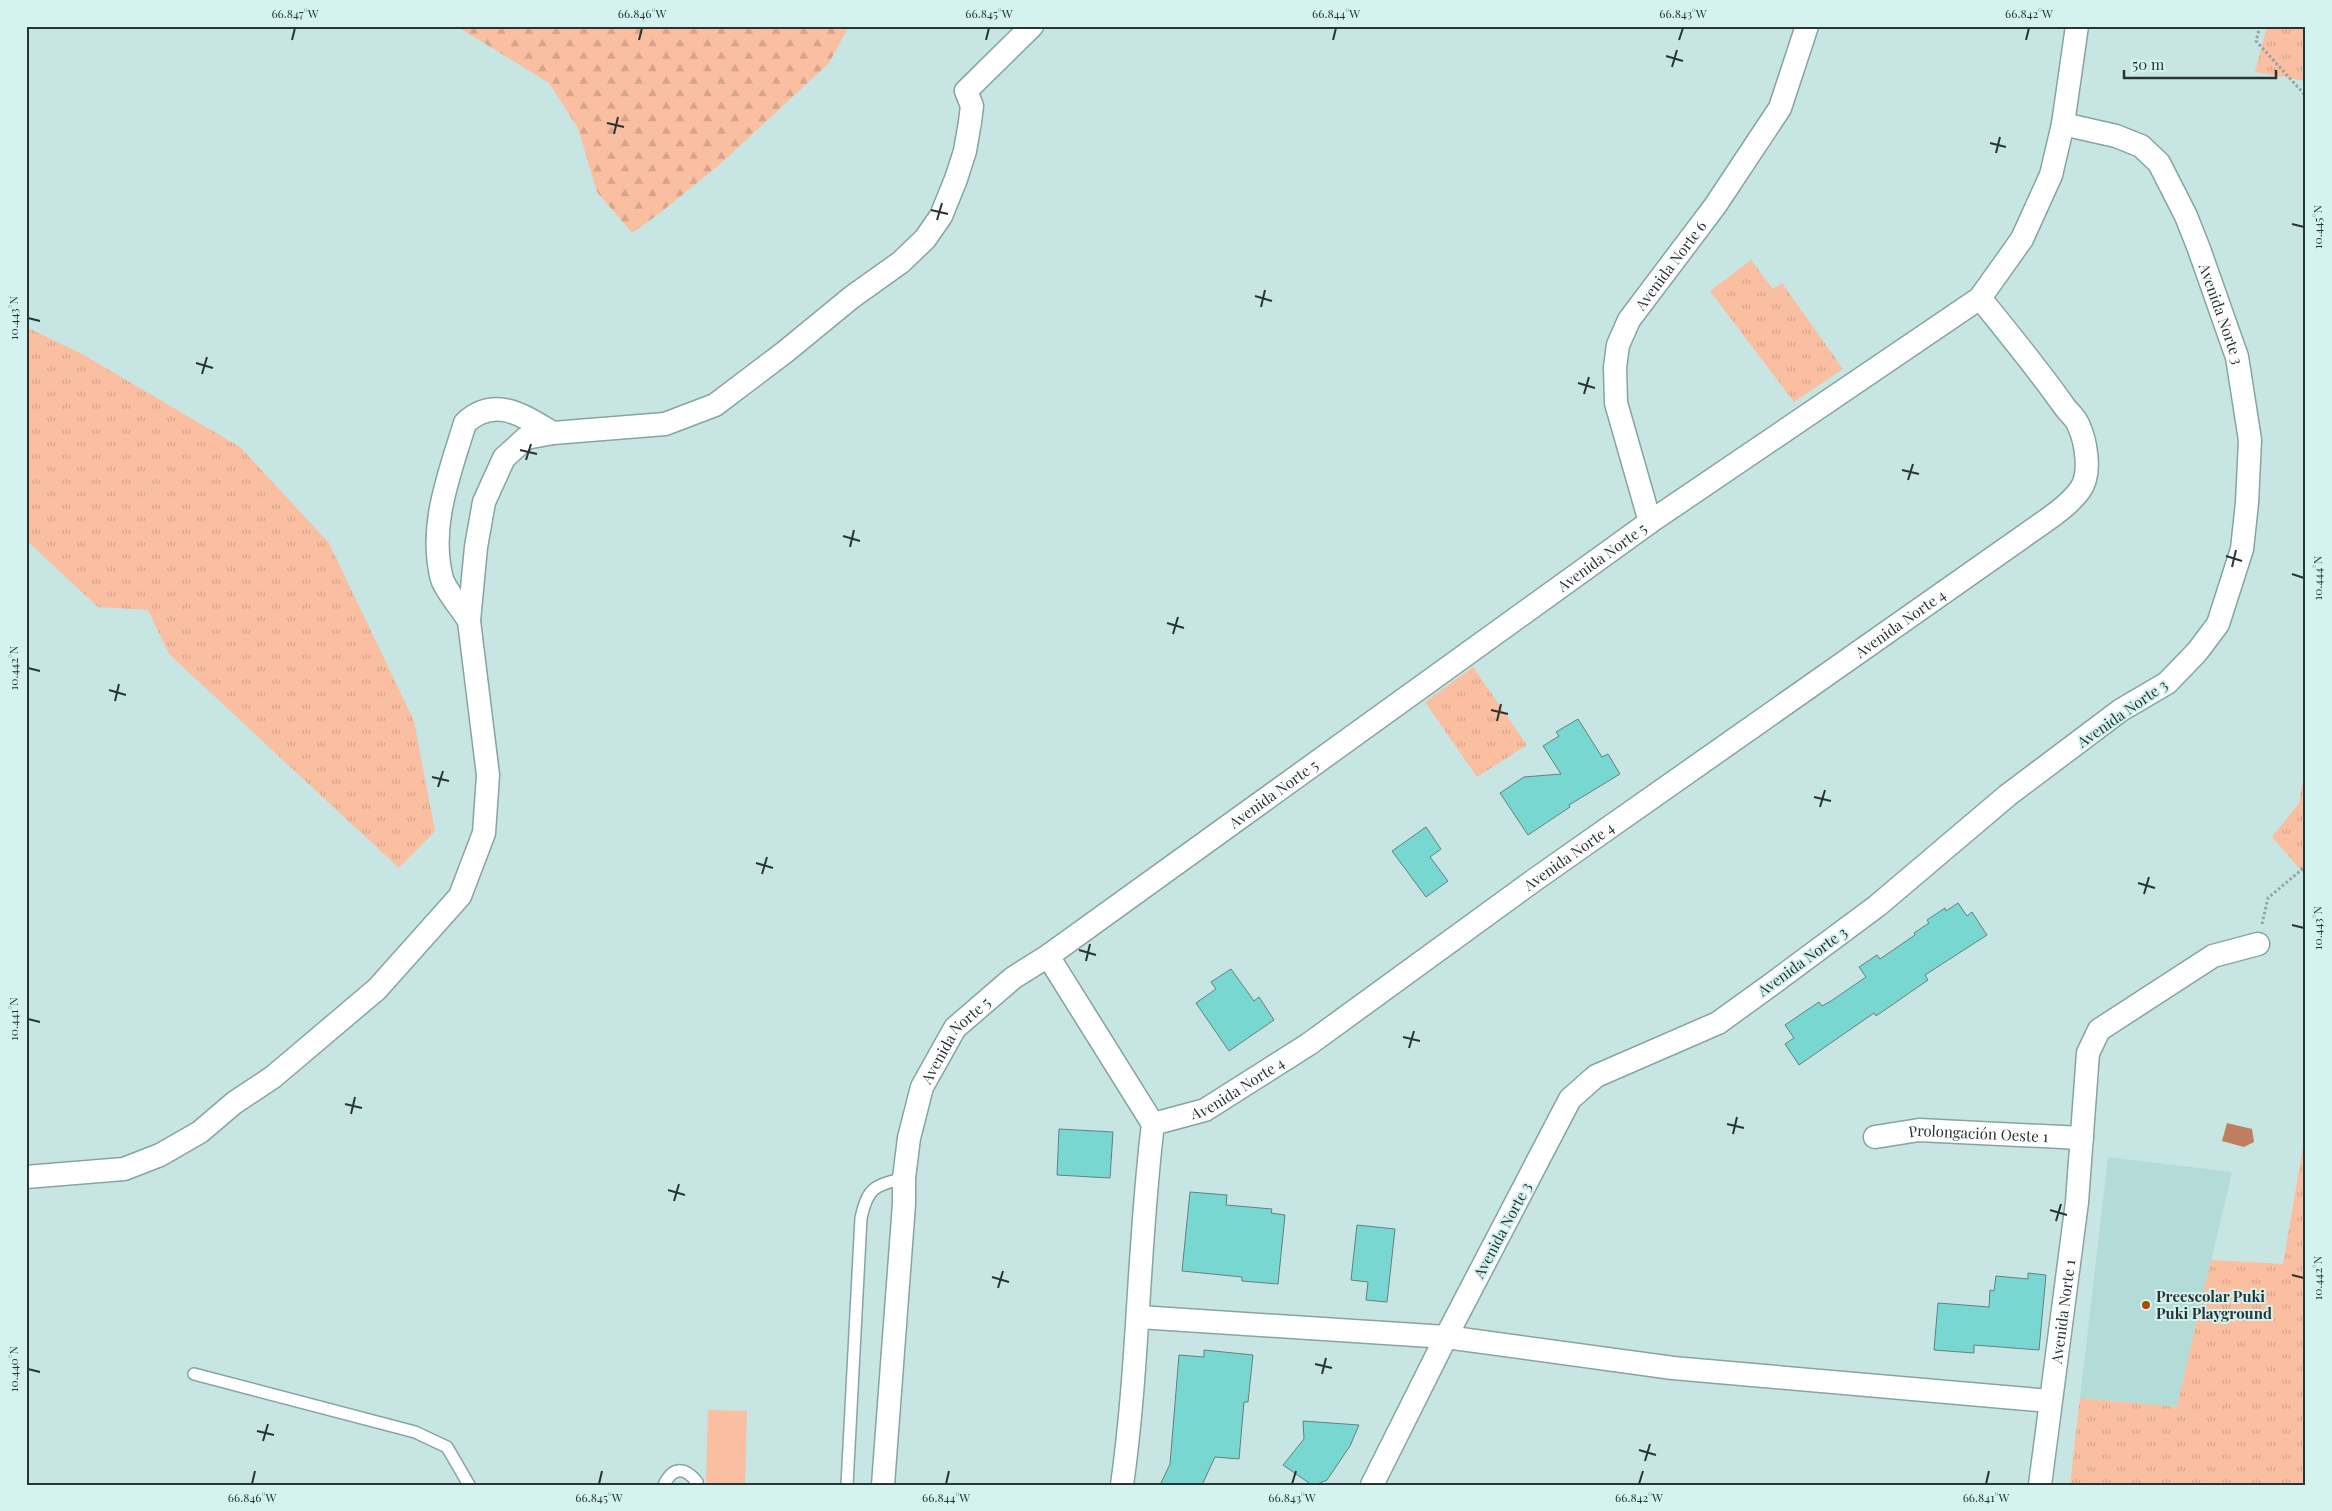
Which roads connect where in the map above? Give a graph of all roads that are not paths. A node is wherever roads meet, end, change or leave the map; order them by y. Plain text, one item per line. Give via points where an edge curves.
1 (1032, 26) edge
2 (1808, 26) edge
3 (2077, 26) edge
4 (2063, 124) junction
5 (1980, 298) junction
6 (553, 433) junction
7 (1650, 522) junction
8 (469, 621) junction
9 (2258, 944) road end
10 (1048, 956) junction
11 (1154, 1124) junction
12 (1875, 1137) dead end
13 (2082, 1138) junction
14 (26, 1176) edge
15 (904, 1178) junction
16 (1139, 1317) junction
17 (1446, 1337) junction
18 (194, 1374) dead end
19 (2050, 1401) junction
20 (469, 1485) edge
21 (664, 1485) edge
22 (696, 1485) edge
23 (847, 1485) edge
24 (883, 1485) edge
25 (1122, 1485) edge
26 (1372, 1485) edge
27 (2040, 1485) edge

1 - 6 street via 966,91 972,106 965,152 956,179 941,216 925,239 901,262 715,405 665,424
2 - 7 street, Avenida Norte 6 via 1780,108 1715,206 1629,320 1618,344 1616,403
3 - 4 street
4 - 5 street via 2051,175 2022,239
4 - 17 street, Avenida Norte 3 via 2116,136 2140,146 2159,163 2192,233 2237,357 2250,440 2247,503 2242,549 2218,624 2167,683 2121,710 2023,784 1877,906 1718,1023 1596,1076 1570,1099
5 - 7 street, Avenida Norte 5
5 - 11 street, Avenida Norte 4 via 2078,422 2086,445 2082,489 2024,536 1533,881 1309,1044 1205,1110
6 - 8 street via 526,438 504,458 484,502
6 - 8 street via 514,411 489,409 476,413 466,423 440,506 438,543 443,580
7 - 10 street, Avenida Norte 5
8 - 14 street via 488,775 484,833 460,896 377,989 273,1077 234,1103 200,1132 160,1155 124,1169
9 - 13 street, Avenida Norte 1 via 2213,956 2099,1030 2088,1053
10 - 11 street
10 - 15 street, Avenida Norte 5 via 1013,978 955,1028 922,1087 909,1138
11 - 16 street via 1148,1164
12 - 13 street, Prolongación Oeste 1 via 1919,1130
13 - 19 street, Avenida Norte 1 via 2077,1202
15 - 23 lane via 877,1186 866,1197 861,1218
15 - 24 street, Avenida Norte 5
16 - 17 street
16 - 25 street
17 - 19 street via 1673,1368
17 - 26 street, Avenida Norte 3
18 - 20 lane via 432,1438 447,1447
19 - 27 street, Avenida Norte 1
21 - 22 lane via 668,1476 683,1470 691,1474

